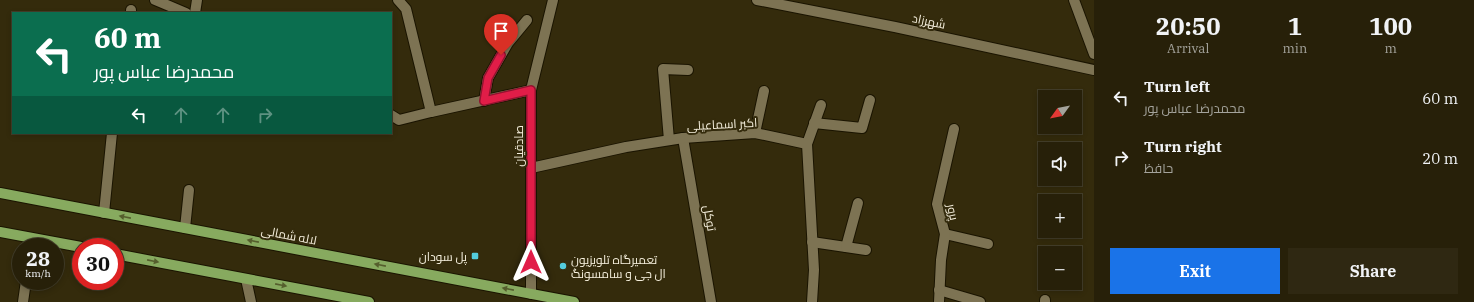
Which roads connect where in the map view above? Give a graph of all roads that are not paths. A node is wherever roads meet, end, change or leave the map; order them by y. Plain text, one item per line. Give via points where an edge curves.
1 (155, 0) edge
2 (197, 0) edge
3 (398, 0) edge
4 (553, 0) edge
5 (757, 0) edge
6 (1074, 0) edge
7 (184, 12) edge
8 (195, 12) edge
9 (527, 20) dead end
10 (1094, 54) edge
11 (688, 70) dead end
12 (1094, 70) edge
13 (531, 90) junction
14 (764, 92) dead end
15 (870, 100) dead end
16 (484, 101) junction
17 (822, 105) dead end
18 (432, 112) junction
19 (392, 116) edge
20 (814, 123) junction
21 (954, 128) dead end
22 (755, 133) junction
23 (112, 134) edge
24 (683, 138) junction
25 (669, 140) junction
26 (807, 144) junction
27 (531, 168) junction
28 (189, 190) dead end
29 (0, 192) edge
30 (858, 203) dead end
31 (104, 213) junction
32 (185, 228) junction
33 (0, 232) edge
34 (945, 234) junction
35 (18, 238) edge
36 (812, 242) junction
37 (988, 244) dead end
38 (846, 247) junction
39 (866, 250) dead end
40 (124, 256) edge
41 (246, 278) junction
42 (25, 290) edge
43 (939, 290) junction
44 (531, 294) junction
45 (24, 302) edge
46 (251, 302) edge
47 (369, 302) edge
48 (574, 302) edge
49 (711, 302) edge
50 (812, 302) edge
51 (939, 302) edge
52 (980, 302) edge

1 - 7 street
2 - 8 street
3 - 18 street via 406,9
4 - 13 street, صادقیان
5 - 12 street, شهرزاد
6 - 10 street
9 - 16 street via 508,43 488,78
11 - 25 street via 663,69
13 - 16 street
13 - 27 street, صادقیان
14 - 22 street
15 - 20 street via 862,128
16 - 18 street
17 - 20 street
18 - 19 street via 399,120
20 - 26 street
21 - 34 street, پرور via 937,204
22 - 24 street, اکبر اسماعیلی
22 - 26 street, اکبر اسماعیلی
23 - 31 street
24 - 25 street, اکبر اسماعیلی
24 - 49 street, توکل
25 - 27 street, اکبر اسماعیلی
26 - 36 street
27 - 44 street, صادقیان
28 - 32 street
29 - 31 main road, لاله شمالی
30 - 38 street
32 -> 31 main road, لاله شمالی
44 -> 32 main road, لاله شمالی
33 - 35 main road
34 - 37 street
34 - 43 street, پرور
36 - 38 street
36 - 50 street
38 - 39 street
40 -> 41 main road
41 - 46 street
41 -> 47 main road
42 - 45 street
43 - 51 street, پرور
43 - 52 street
44 - 48 main road, لاله شمالی

